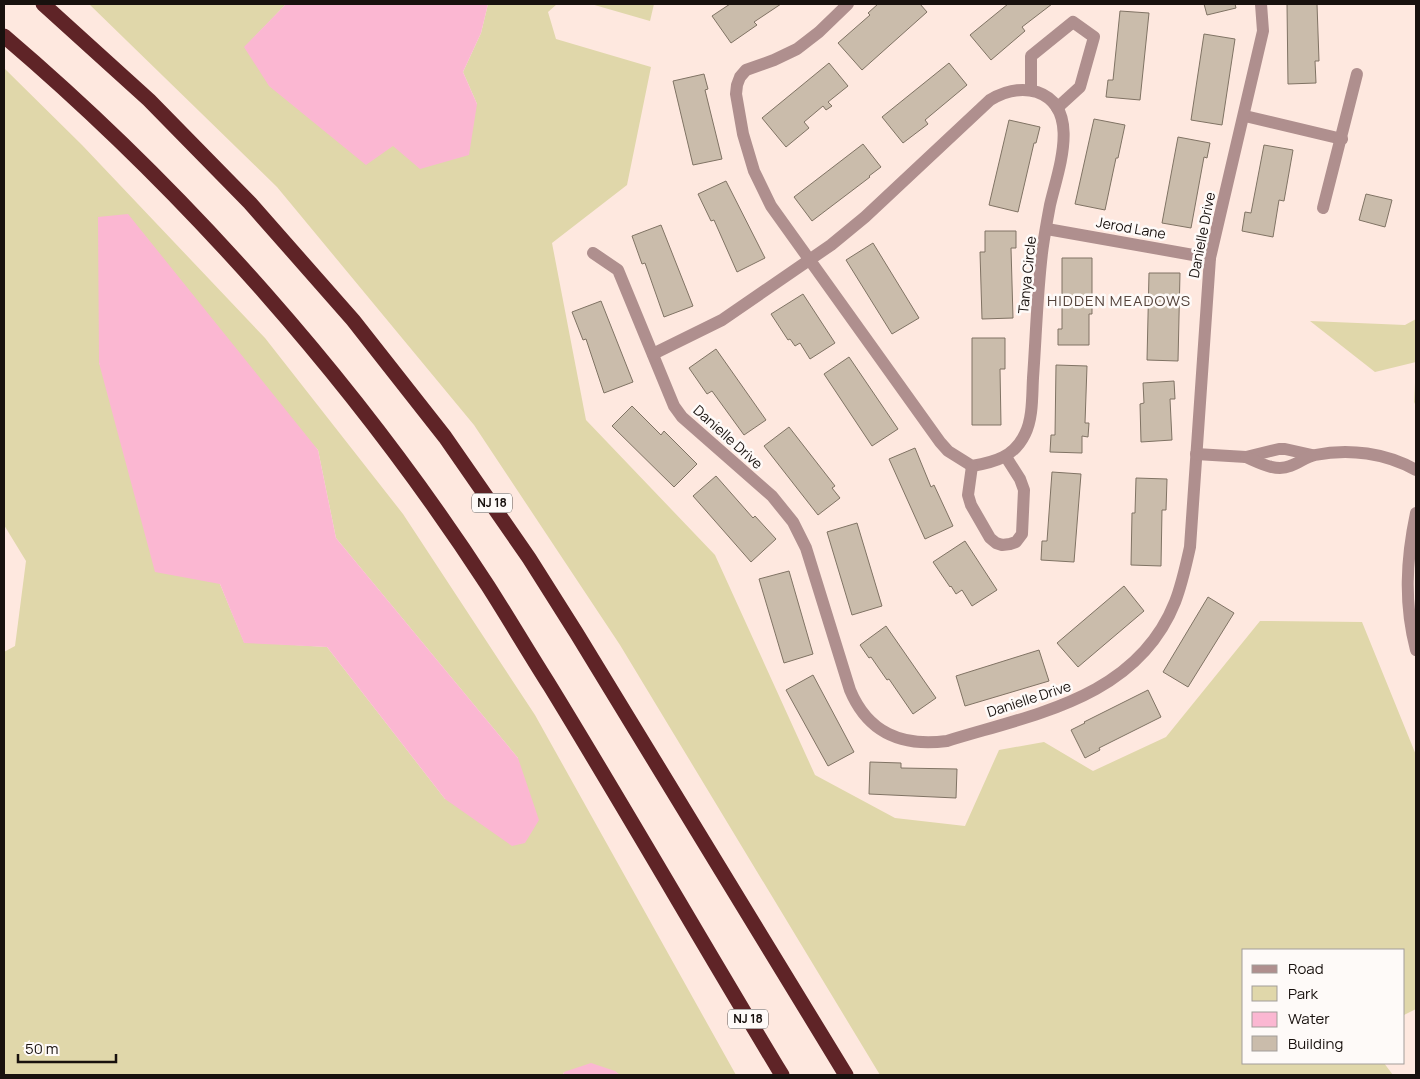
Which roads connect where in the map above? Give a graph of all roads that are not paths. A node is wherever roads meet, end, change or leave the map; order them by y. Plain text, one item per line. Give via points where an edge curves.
1 (43, 4) edge
2 (848, 4) edge
3 (1261, 4) edge
4 (4, 36) edge
5 (1357, 74) dead end
6 (1031, 90) junction
7 (1057, 108) junction
8 (1245, 116) junction
9 (1342, 139) junction
10 (1323, 208) dead end
11 (1047, 229) junction
12 (593, 253) dead end
13 (1210, 258) junction
14 (810, 260) junction
15 (653, 354) junction
16 (1196, 454) junction
17 (1312, 456) junction
18 (1006, 457) junction
19 (1246, 457) junction
20 (972, 466) junction
21 (1416, 470) edge
22 (1416, 513) edge
23 (1416, 650) edge
24 (782, 1075) edge
25 (846, 1075) edge

1 - 25 highway, NJ 18 via 155,107 250,203 353,320 445,437 577,634
2 - 14 street via 797,49 746,70 736,85 754,171 771,206
3 - 8 street, Danielle Drive via 1263,31
4 - 24 highway, NJ 18 via 116,138 188,210 300,335 402,464 494,595 622,803
5 - 9 street
6 - 7 street via 1042,94
6 - 7 street via 1031,56 1073,22 1094,36 1080,87
6 - 14 street via 1008,91 990,100 865,217
7 - 11 street, Tanya Circle via 1064,144
8 - 9 street
8 - 13 street, Danielle Drive
9 - 10 street
11 - 13 street, Jerod Lane
11 - 18 street, Tanya Circle via 1042,252 1028,426 1020,442
12 - 15 street, Danielle Drive via 618,270
13 - 16 street, Danielle Drive
14 - 15 street via 722,320
14 - 20 street via 940,442
15 - 16 street, Danielle Drive via 674,406 682,417 772,496 793,522 806,548 854,700 877,727 892,737 909,742 929,744 947,741 1065,705 1105,685 1136,659 1164,624 1182,584 1190,546
16 - 19 street
17 - 19 street via 1279,449
17 - 19 street via 1285,468
17 - 21 street via 1359,452 1385,457
18 - 20 street
18 - 20 street via 1024,490 1022,534 1010,544 1002,545 990,538 971,505 968,495
22 - 23 street via 1407,583

